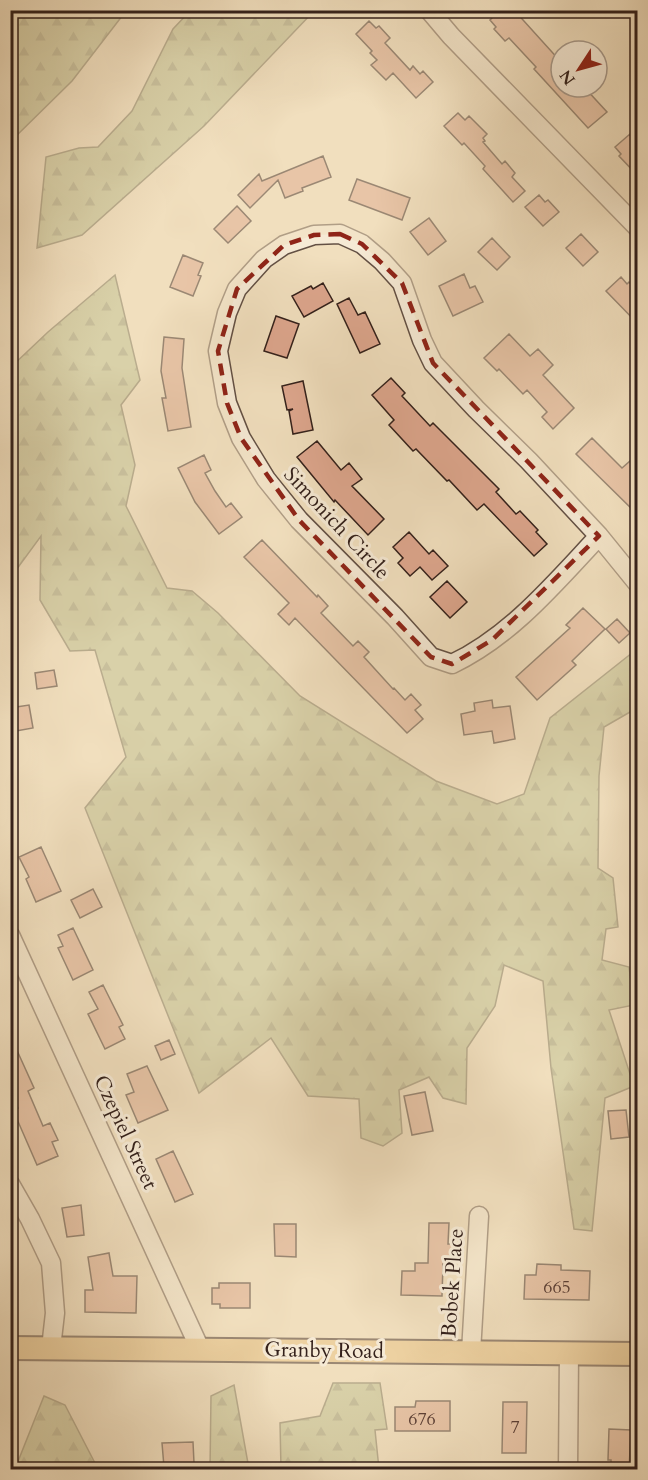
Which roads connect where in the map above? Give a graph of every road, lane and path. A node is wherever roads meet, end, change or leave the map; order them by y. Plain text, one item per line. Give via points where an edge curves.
1 (429, 10) edge
2 (638, 228) edge
3 (599, 536) junction
4 (638, 584) edge
5 (10, 935) edge
6 (10, 1184) edge
7 (479, 1216) dead end
8 (10, 1348) edge
9 (51, 1348) junction
10 (200, 1349) junction
11 (471, 1352) junction
12 (569, 1353) junction
13 (638, 1354) edge
14 (568, 1470) edge

1 - 2 street
3 - 3 street, Simonich Circle via 538,601 492,640 452,664 431,657 299,520 266,479 241,438 227,403 218,351 237,289 264,259 284,245 314,235 340,234 362,244 402,283 433,363
3 - 4 street, Simonich Circle
5 - 10 street, Czepiel Street
6 - 9 street via 51,1263 55,1313
7 - 11 street, Bobek Place
8 - 9 main road, Granby Road
9 - 10 main road, Granby Road
10 - 11 main road, Granby Road
11 - 12 main road, Granby Road
12 - 13 main road, Granby Road
12 - 14 street

